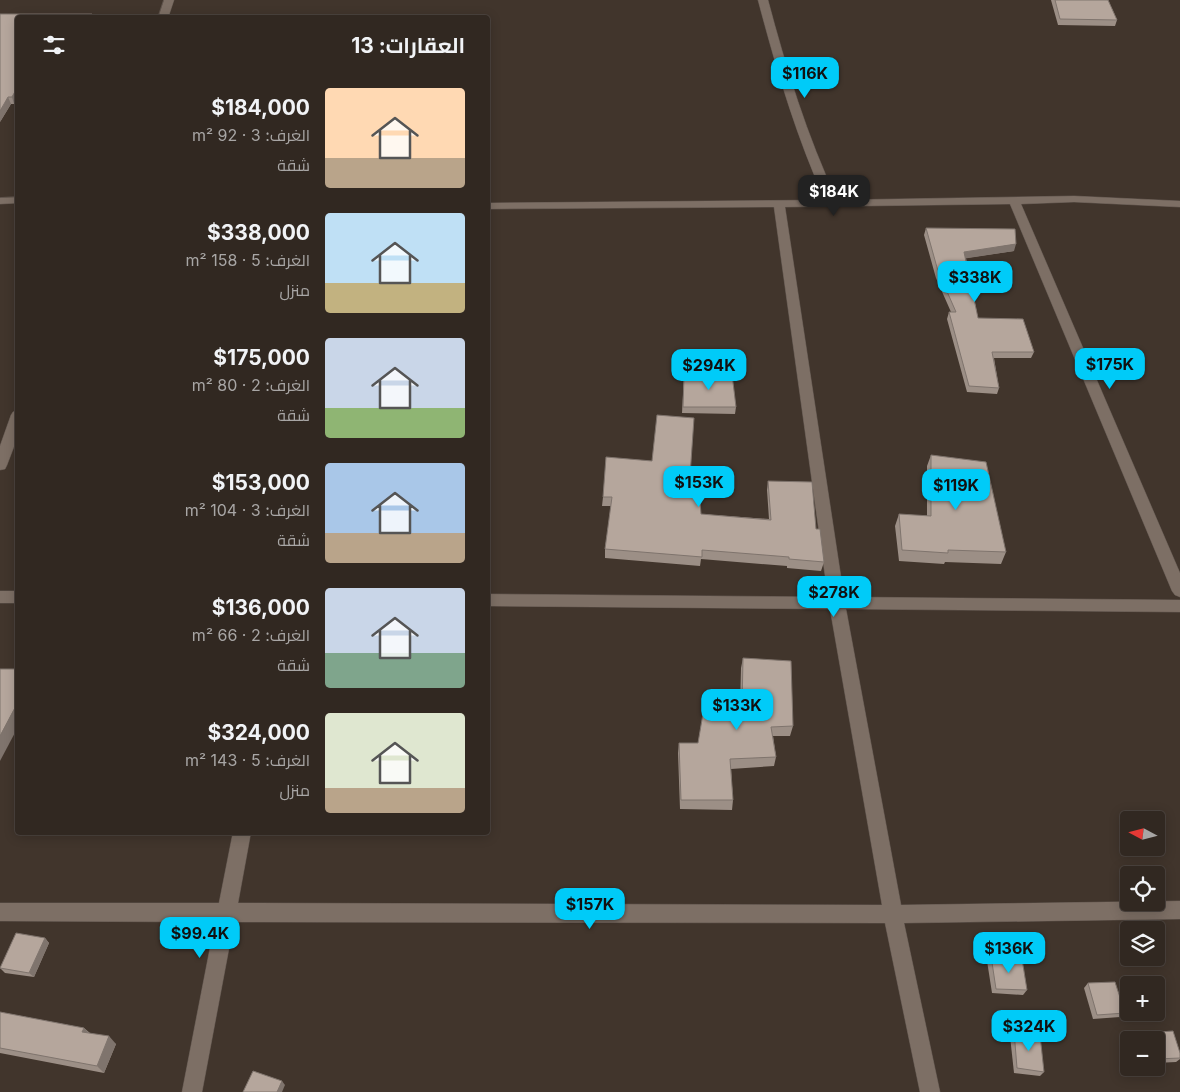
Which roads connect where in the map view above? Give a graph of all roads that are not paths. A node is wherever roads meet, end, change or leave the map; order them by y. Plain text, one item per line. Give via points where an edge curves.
1 (169, 0) edge
2 (763, 0) edge
3 (164, 15) edge
4 (15, 200) edge
5 (1014, 200) junction
6 (0, 201) edge
7 (779, 204) junction
8 (833, 204) junction
9 (1180, 204) edge
10 (490, 206) edge
11 (15, 423) edge
12 (0, 465) edge
13 (1180, 591) edge
14 (0, 597) edge
15 (15, 597) edge
16 (490, 600) edge
17 (837, 602) junction
18 (1180, 606) edge
19 (241, 835) edge
20 (1180, 910) edge
21 (0, 912) edge
22 (226, 912) junction
23 (893, 914) junction
24 (192, 1092) edge
25 (930, 1092) edge

1 - 3 street
2 - 8 street via 796,114 817,172
4 - 6 street
5 - 8 street
5 - 9 street
5 - 13 street
7 - 8 street
7 - 10 street
7 - 17 street
11 - 12 street
14 - 15 street
16 - 17 street
17 - 18 street
17 - 23 street
19 - 22 street
20 - 23 street
21 - 22 street
22 - 23 street
22 - 24 street
23 - 25 street

